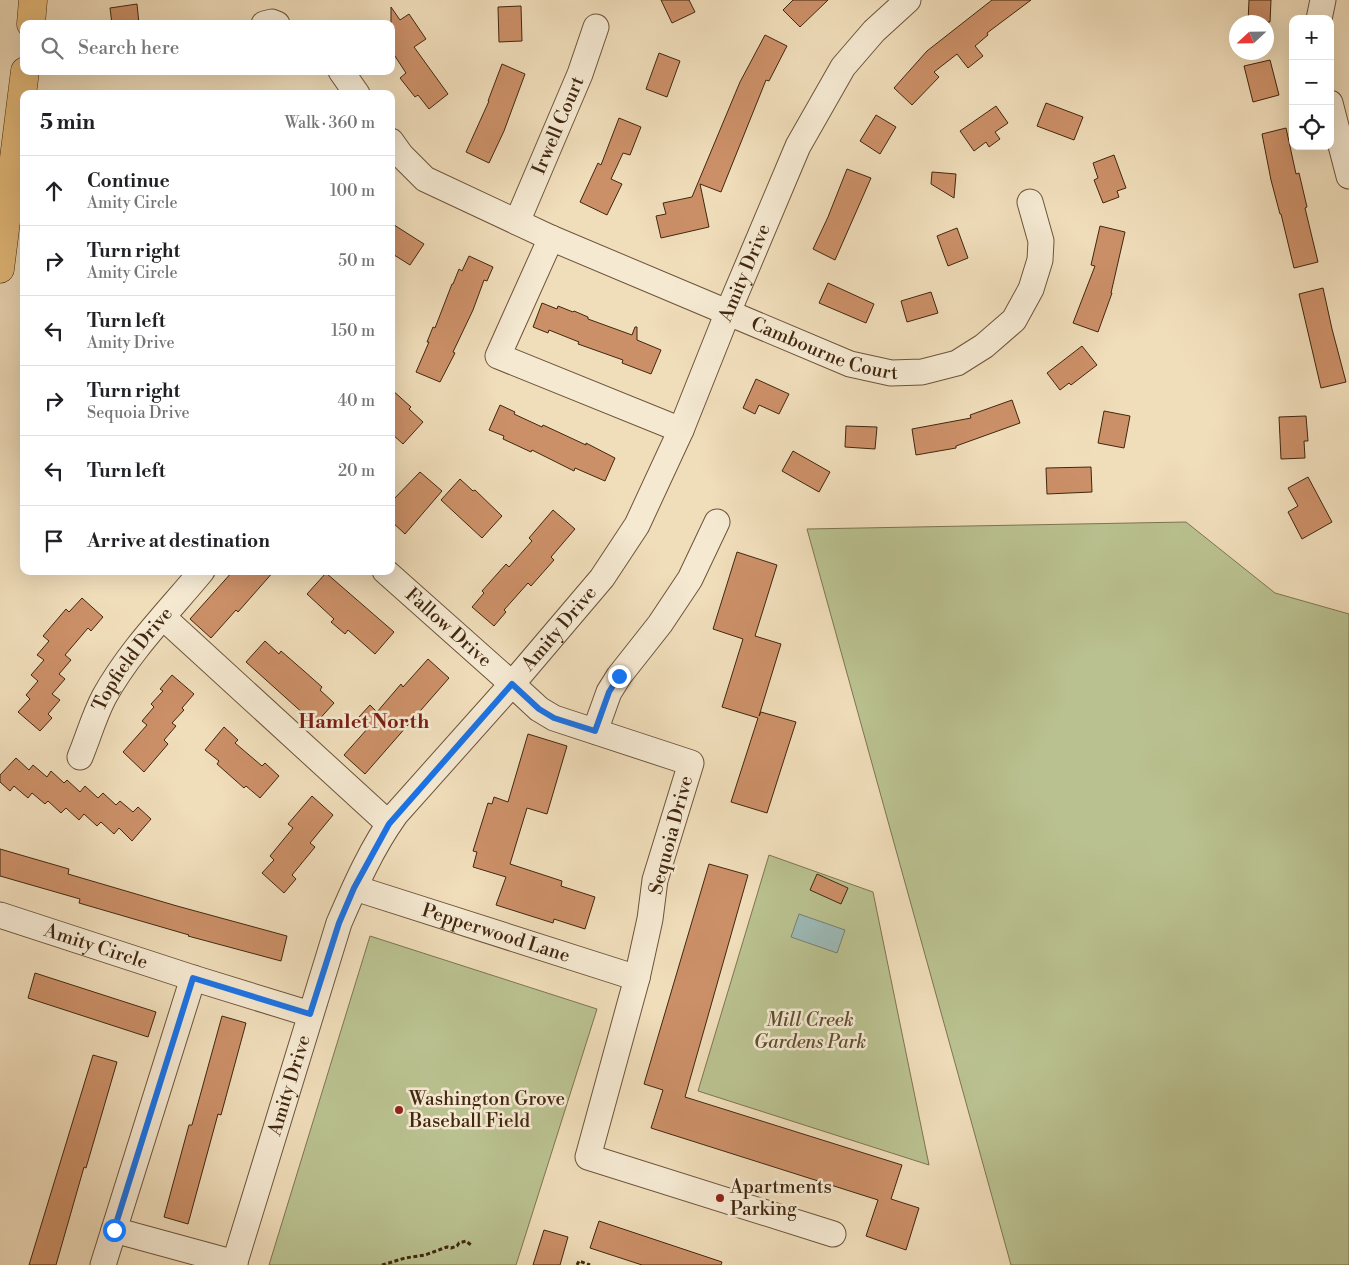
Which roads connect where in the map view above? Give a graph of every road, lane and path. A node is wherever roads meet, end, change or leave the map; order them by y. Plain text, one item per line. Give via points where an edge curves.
1 (32, 0) edge
2 (908, 0) edge
3 (1323, 0) edge
4 (1320, 15) edge
5 (31, 20) edge
6 (596, 27) dead end
7 (24, 75) edge
8 (344, 75) edge
9 (23, 90) edge
10 (354, 90) edge
11 (1331, 105) edge
12 (20, 111) edge
13 (395, 146) edge
14 (1349, 176) edge
15 (1030, 202) dead end
16 (518, 222) junction
17 (551, 238) junction
18 (0, 269) edge
19 (728, 312) junction
20 (681, 430) junction
21 (717, 522) dead end
22 (199, 575) edge
23 (389, 575) edge
24 (164, 618) junction
25 (512, 684) junction
26 (595, 731) junction
27 (80, 757) dead end
28 (389, 824) junction
29 (354, 888) junction
30 (0, 914) edge
31 (193, 978) junction
32 (637, 978) junction
33 (310, 1014) junction
34 (114, 1230) junction
35 (833, 1234) dead end
36 (471, 1244) dead end
37 (235, 1264) edge
38 (103, 1265) edge
39 (382, 1265) edge
40 (577, 1265) edge
41 (590, 1265) edge

1 - 5 main road
2 - 19 street, Amity Drive via 874,31 843,67 798,146
3 - 4 street
6 - 16 street, Irwell Court via 580,74
7 - 9 main road
8 - 10 street
11 - 14 street
12 - 18 main road
13 - 16 street, Cambourne Court via 425,179
15 - 19 street, Cambourne Court via 1041,241 1040,260 1031,289 1014,320 984,346 957,363 922,372 891,373 850,364
16 - 17 street, Cambourne Court
17 - 19 street, Cambourne Court
17 - 20 street via 498,356
19 - 20 street, Amity Drive
20 - 25 street, Amity Drive via 638,526 602,578
21 - 26 street via 690,579 609,692
22 - 24 street, Topfield Drive
23 - 25 street, Fallow Drive
24 - 27 street, Topfield Drive via 140,643 104,698
24 - 28 street
25 - 26 street, Sequoia Drive via 554,718
25 - 28 street, Amity Drive
26 - 32 street, Sequoia Drive via 691,763 655,880
28 - 29 street, Amity Drive
29 - 32 street, Pepperwood Lane
29 - 33 street, Amity Drive via 339,923
30 - 31 street, Amity Circle
31 - 33 street, Amity Circle
31 - 34 street
32 - 35 street, Sequoia Drive via 588,1157
33 - 37 street, Amity Drive
34 - 37 street
34 - 38 street
36 - 39 path via 466,1241 451,1248
40 - 41 path via 579,1261

